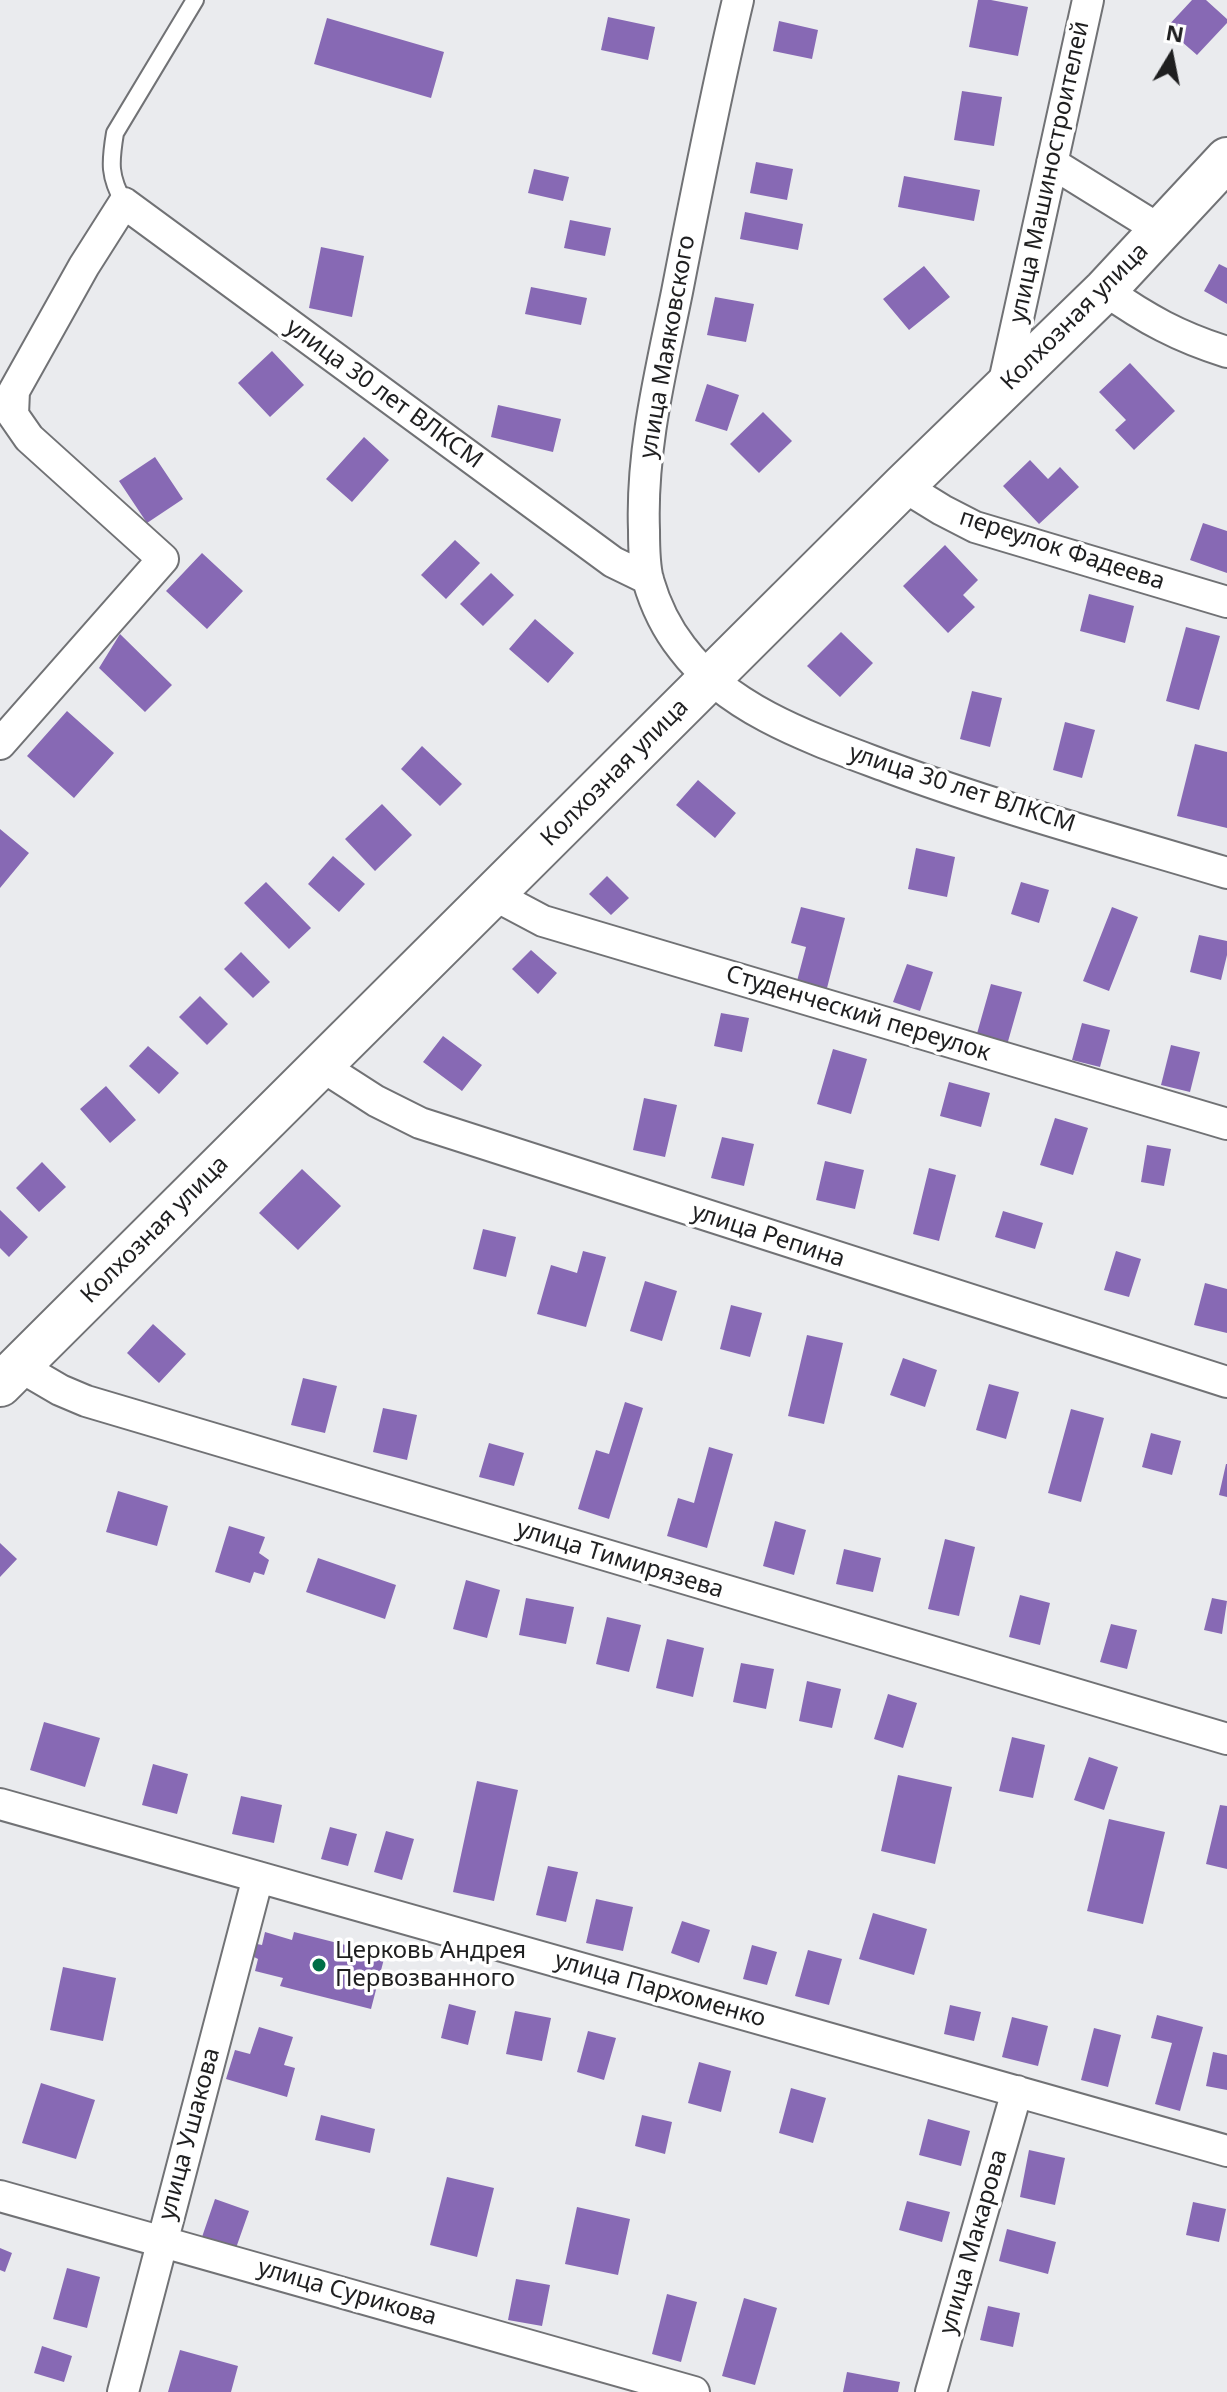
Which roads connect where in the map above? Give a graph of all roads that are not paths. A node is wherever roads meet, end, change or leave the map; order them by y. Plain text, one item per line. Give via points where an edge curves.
1 (195, 0) edge
2 (738, 0) edge
3 (1088, 0) edge
4 (1227, 159) edge
5 (1052, 163) junction
6 (124, 203) junction
7 (1160, 230) junction
8 (1105, 290) junction
9 (1227, 352) edge
10 (1002, 391) junction
11 (903, 486) junction
12 (648, 579) junction
13 (1227, 602) edge
14 (710, 678) junction
15 (0, 744) edge
16 (1227, 873) edge
17 (494, 895) junction
18 (320, 1065) junction
19 (1227, 1124) edge
20 (10, 1376) edge
21 (1227, 1382) edge
22 (1227, 1739) edge
23 (0, 1804) edge
24 (258, 1877) junction
25 (1017, 2091) junction
26 (1227, 2151) edge
27 (0, 2196) edge
28 (163, 2241) junction
29 (123, 2392) edge
30 (694, 2392) edge
31 (931, 2392) edge

1 - 6 lane via 115,133 113,182
2 - 12 street, улица Маяковского via 651,422 643,495
3 - 5 street, улица Машиностроителей
4 - 7 main road, Колхозная улица
5 - 7 street
5 - 10 street, улица Машиностроителей
6 - 12 street, улица 30 лет ВЛКСМ via 613,562
6 - 15 street via 29,362 14,391 13,415 29,438 163,559
7 - 8 main road, Колхозная улица
8 - 9 street via 1189,340
8 - 10 main road, Колхозная улица
10 - 11 main road, Колхозная улица
11 - 13 street, переулок Фадеева via 975,527
11 - 14 main road, Колхозная улица
12 - 14 street, улица Маяковского via 665,622
14 - 16 street, улица 30 лет ВЛКСМ via 761,714 818,741 953,791
14 - 17 main road, Колхозная улица
17 - 18 main road, Колхозная улица
17 - 19 street, Студенческий переулок via 543,921
18 - 20 main road, Колхозная улица
18 - 21 street, улица Репина via 420,1123
20 - 22 street, улица Тимирязева
23 - 24 street, улица Пархоменко
24 - 25 street, улица Пархоменко
24 - 28 street, улица Ушакова
25 - 26 street, улица Пархоменко
25 - 31 street, улица Макарова
27 - 28 street, улица Сурикова
28 - 29 street, улица Ушакова
28 - 30 street, улица Сурикова

